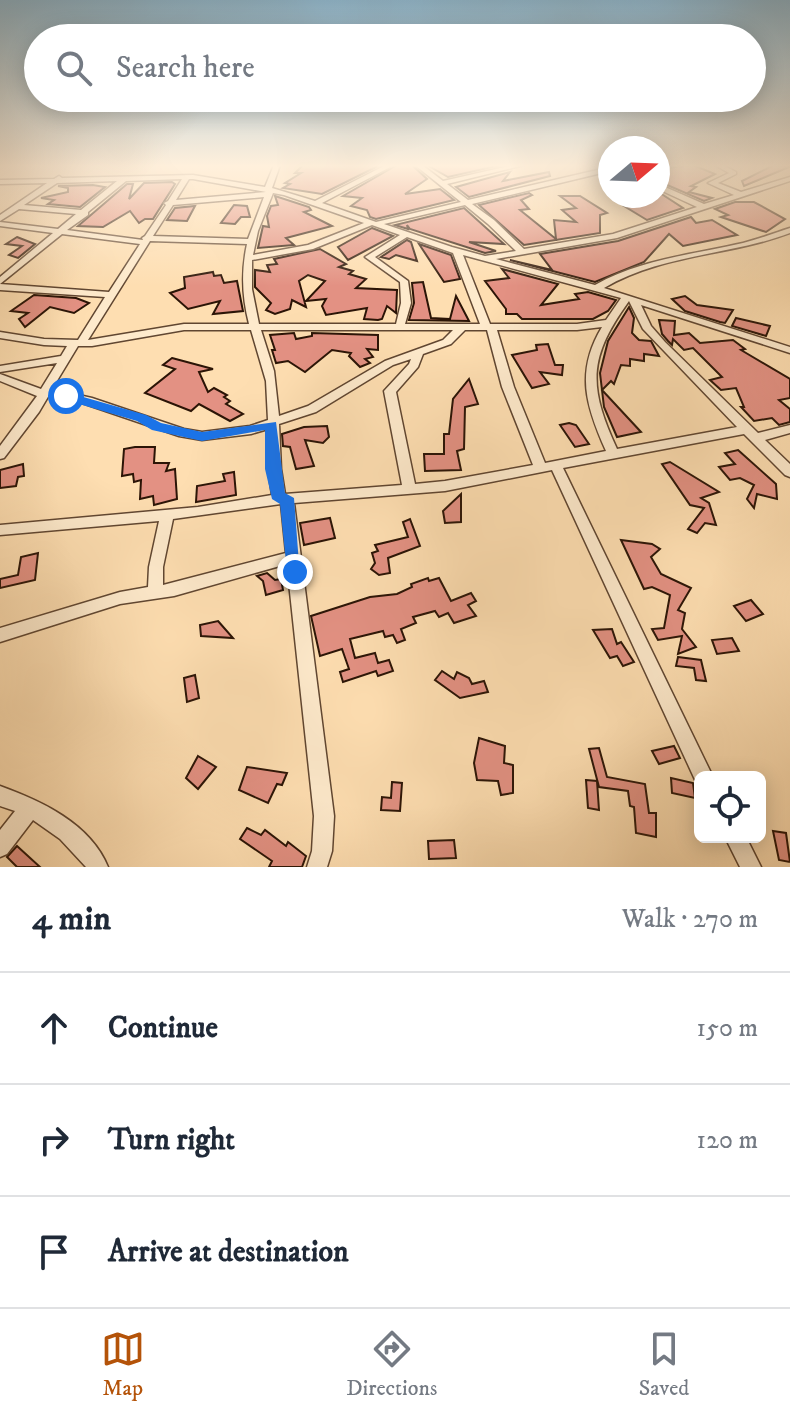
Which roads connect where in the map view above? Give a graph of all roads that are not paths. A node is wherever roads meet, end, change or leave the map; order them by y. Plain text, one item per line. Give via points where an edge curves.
1 (94, 205) edge
2 (166, 205) edge
3 (264, 205) edge
4 (323, 205) edge
5 (447, 205) edge
6 (470, 205) edge
7 (703, 206) edge
8 (17, 207) joint
9 (85, 213) junction
10 (0, 221) edge
11 (372, 224) junction
12 (790, 230) edge
13 (63, 231) junction
14 (405, 235) junction
15 (144, 240) junction
16 (252, 242) junction
17 (457, 251) junction
18 (522, 252) junction
19 (249, 258) junction
20 (484, 259) junction
21 (0, 270) edge
22 (12, 272) junction
23 (0, 281) edge
24 (0, 287) edge
25 (595, 289) junction
26 (111, 295) junction
27 (630, 298) junction
28 (608, 323) junction
29 (256, 325) junction
30 (400, 326) junction
31 (462, 327) junction
32 (488, 327) junction
33 (0, 335) edge
34 (78, 343) junction
35 (790, 350) edge
36 (418, 353) junction
37 (64, 359) junction
38 (0, 369) edge
39 (0, 377) edge
40 (44, 393) junction
41 (272, 425) junction
42 (790, 429) edge
43 (751, 434) junction
44 (613, 453) junction
45 (0, 455) edge
46 (548, 465) junction
47 (790, 472) edge
48 (410, 490) junction
49 (283, 498) junction
50 (167, 515) junction
51 (0, 530) edge
52 (293, 557) junction
53 (155, 593) junction
54 (0, 635) edge
55 (701, 771) edge
56 (0, 796) edge
57 (30, 807) junction
58 (738, 843) edge
59 (0, 847) edge
60 (319, 865) edge
61 (98, 867) edge
62 (751, 867) edge

1 - 9 street
2 - 15 street
3 - 16 street
4 - 11 street
5 - 11 street
6 - 18 street
7 - 18 street via 614,236
8 - 9 street
8 - 10 street
9 - 13 street
10 - 13 street
11 - 14 street
11 - 19 street via 310,247
12 - 25 street via 634,270
13 - 15 street
13 - 22 street
14 - 17 street
14 - 30 street via 369,257 404,281
15 - 16 street
15 - 26 street
16 - 19 street
17 - 20 street
17 - 32 street
18 - 20 street
19 - 29 street via 247,290
20 - 25 street
21 - 22 street
22 - 23 street
24 - 26 street
25 - 27 street
26 - 34 street
27 - 28 street
27 - 35 street
27 - 43 street via 646,327
28 - 32 street
28 - 44 street via 592,358 588,385
29 - 30 street
29 - 34 street via 184,327
29 - 41 street via 271,382
30 - 31 street
31 - 32 street
31 - 36 street via 447,342
32 - 46 street via 508,387
33 - 34 street
34 - 37 street
36 - 41 street
36 - 48 street via 390,391
37 - 38 street
37 - 40 street
39 - 40 street
40 - 41 street via 202,436
40 - 45 street
41 - 49 street via 272,469
42 - 43 street
43 - 44 street
43 - 47 street
44 - 46 street
46 - 48 street
46 - 55 street
48 - 49 street
49 - 50 street
49 - 52 street
50 - 51 street
50 - 53 street
52 - 53 street
52 - 60 street via 324,816
53 - 54 street via 79,609
56 - 57 street
57 - 59 street
57 - 61 street via 81,841
58 - 62 street

